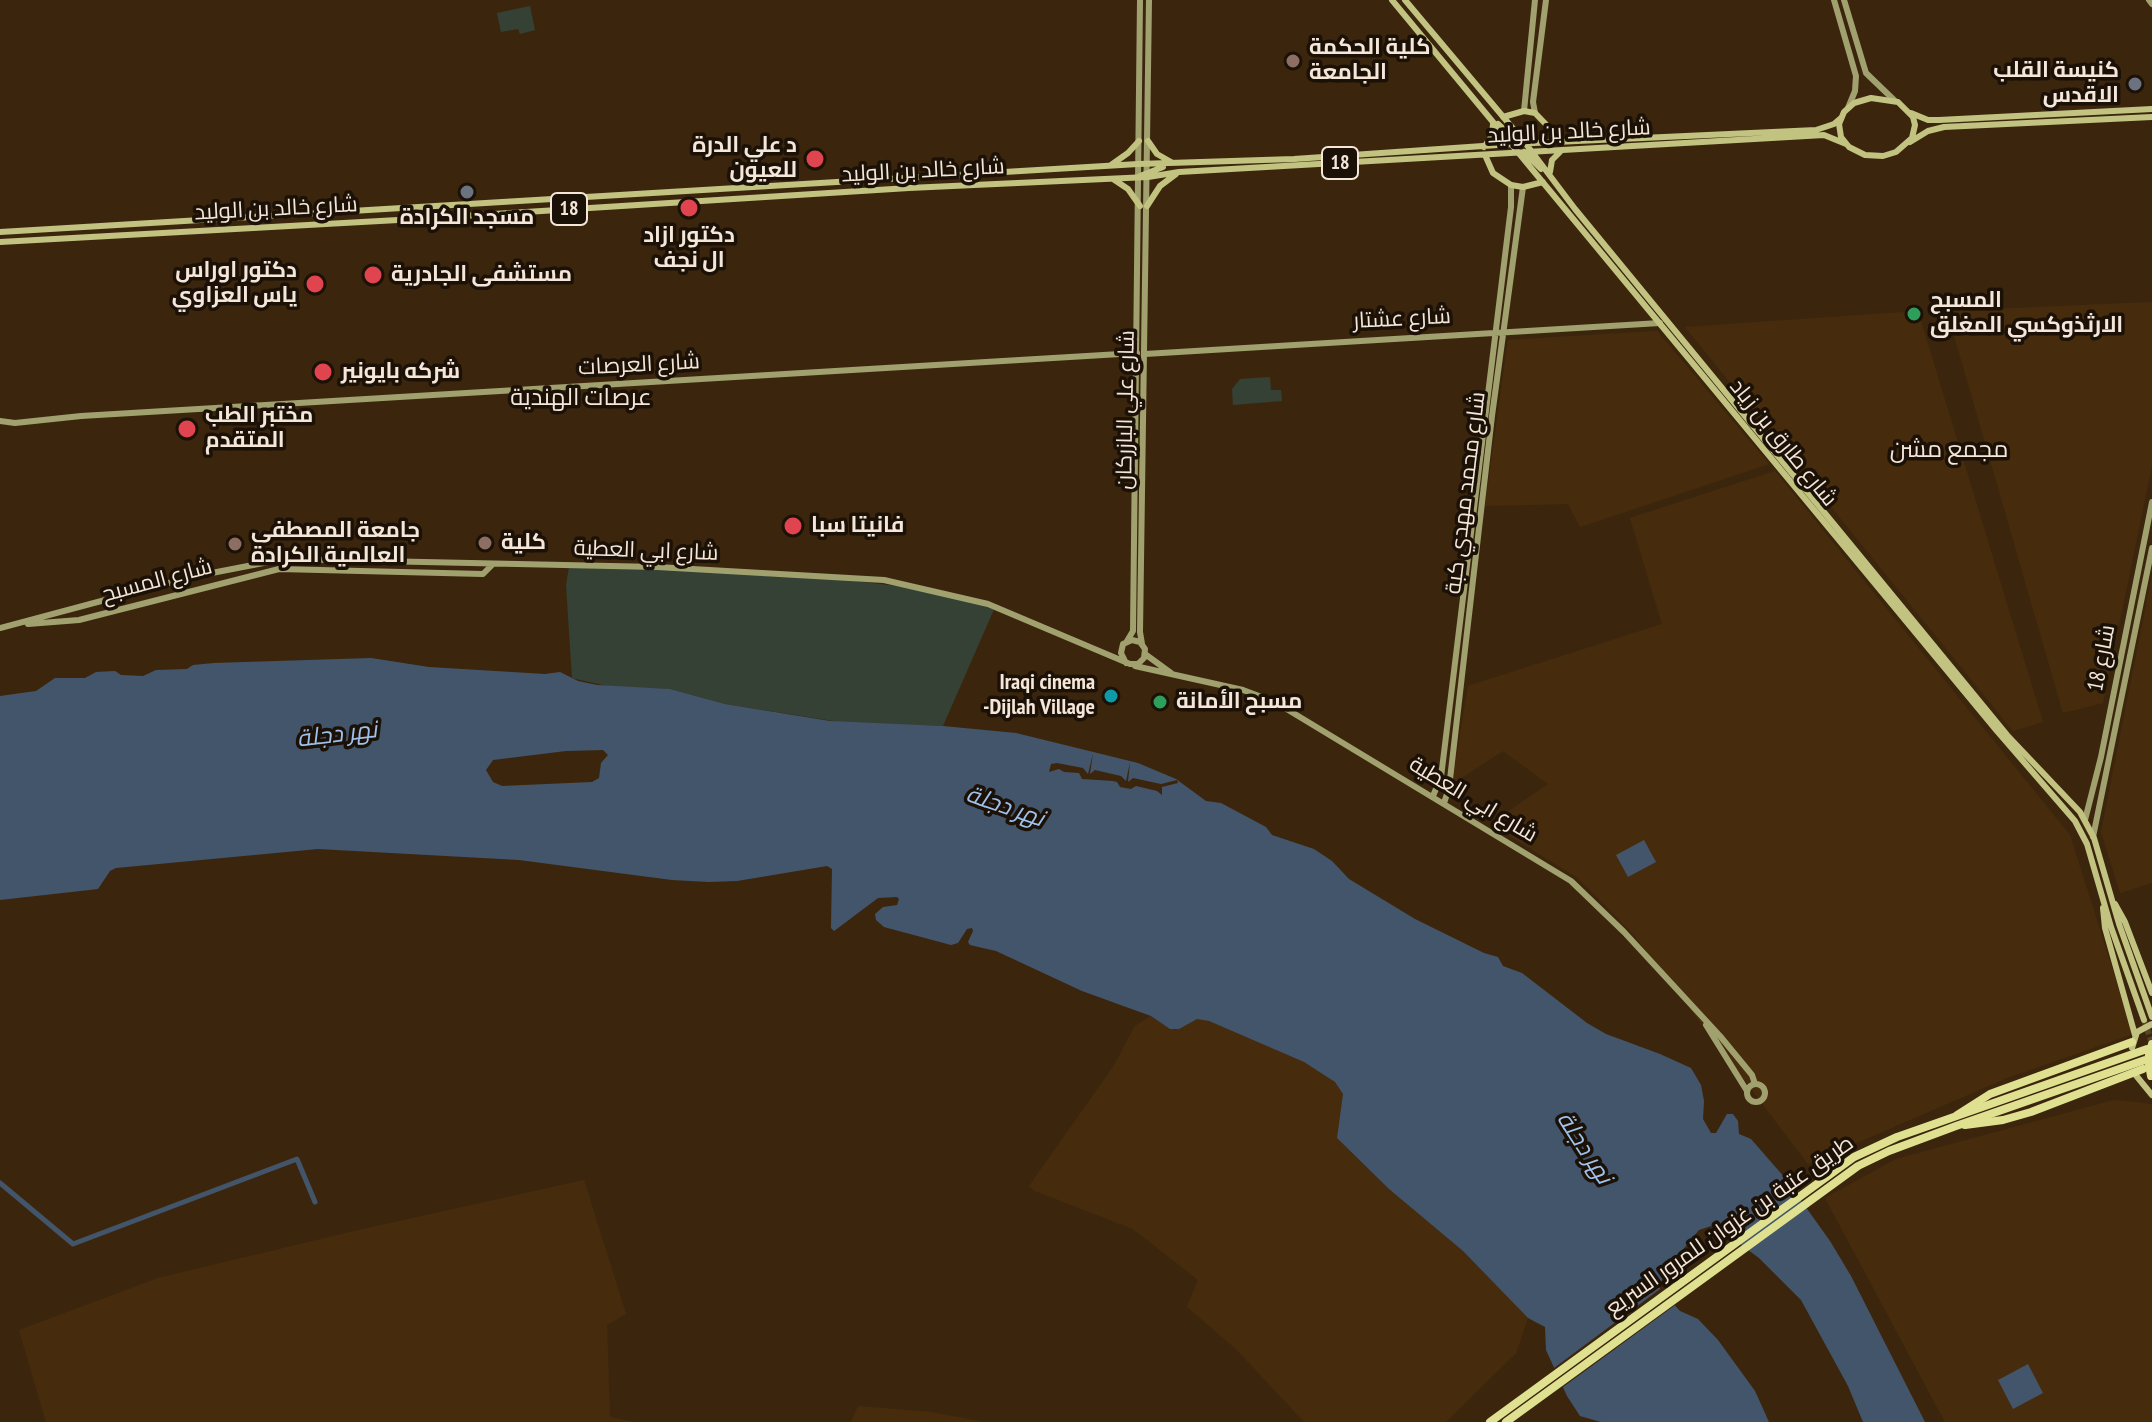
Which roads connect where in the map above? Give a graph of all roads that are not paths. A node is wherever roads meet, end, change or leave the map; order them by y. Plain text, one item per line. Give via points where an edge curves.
1 (1140, 0) edge
2 (1149, 0) edge
3 (1392, 0) edge
4 (1405, 0) edge
5 (1535, 0) edge
6 (1546, 0) edge
7 (1834, 0) edge
8 (1844, 0) edge
9 (1848, 14) junction
10 (1839, 16) junction
11 (1894, 100) junction
12 (1847, 109) junction
13 (2152, 109) edge
14 (1524, 111) junction
15 (1535, 113) junction
16 (1911, 113) junction
17 (1489, 116) junction
18 (1503, 117) junction
19 (2152, 117) edge
20 (1841, 118) junction
21 (1493, 124) junction
22 (1139, 141) junction
23 (1148, 141) junction
24 (1563, 142) junction
25 (1910, 142) junction
26 (1846, 144) junction
27 (1522, 148) junction
28 (1564, 150) junction
29 (1484, 151) junction
30 (1138, 164) junction
31 (1110, 166) junction
32 (1179, 168) junction
33 (1148, 171) junction
34 (1138, 175) junction
35 (1551, 176) junction
36 (1110, 178) junction
37 (1543, 182) junction
38 (1511, 185) junction
39 (1523, 187) junction
40 (1143, 206) junction
41 (0, 232) edge
42 (0, 242) edge
43 (1503, 262) junction
44 (1512, 263) junction
45 (1660, 323) junction
46 (1499, 332) junction
47 (1137, 353) junction
48 (1145, 354) junction
49 (1488, 415) junction
50 (0, 421) edge
51 (2152, 502) edge
52 (2152, 548) edge
53 (278, 565) junction
54 (1463, 588) junction
55 (1471, 591) junction
56 (16, 624) junction
57 (0, 628) edge
58 (1127, 641) junction
59 (1142, 644) junction
60 (1121, 648) junction
61 (1095, 651) junction
62 (1145, 654) junction
63 (1129, 664) junction
64 (1178, 676) junction
65 (1321, 729) junction
66 (1315, 739) dead end
67 (2102, 751) junction
68 (2111, 753) junction
69 (1433, 796) junction
70 (1444, 803) junction
71 (2088, 811) junction
72 (2080, 812) junction
73 (2085, 820) junction
74 (2093, 837) junction
75 (2107, 899) junction
76 (2115, 926) junction
77 (2152, 993) edge
78 (2152, 1017) edge
79 (2144, 1020) dead end
80 (1705, 1022) junction
81 (2152, 1024) edge
82 (2133, 1042) junction
83 (2145, 1064) edge
84 (1755, 1084) junction
85 (1747, 1091) junction
86 (2152, 1095) edge
87 (1954, 1121) junction
88 (1490, 1422) edge
89 (1506, 1422) edge

1 - 22 street
2 - 23 street, شارع علي البازركان
3 - 17 main road, شارع طارق بن زياد
4 - 18 main road, شارع طارق بن زياد
5 - 14 street
6 - 15 street
7 - 10 street
8 - 9 street
9 - 10 street
9 - 11 street via 1866,73
10 - 12 street via 1856,76
11 - 12 main road via 1867,99
11 - 16 main road
12 - 20 main road
13 - 16 main road via 1939,120
14 - 15 main road
14 - 18 main road
15 - 24 main road
16 - 25 main road via 1915,125
17 - 21 main road, شارع طارق بن زياد
17 - 27 main road
18 - 27 main road, شارع طارق بن زياد
19 - 25 main road via 1944,127
20 - 24 main road, شارع خالد بن الوليد via 1816,130
20 - 26 main road
21 - 27 main road, شارع طارق بن زياد
21 - 29 main road
22 - 30 street
22 - 31 main road
23 - 32 main road
23 - 33 street, شارع علي البازركان
24 - 27 main road, شارع خالد بن الوليد / 18
25 - 26 main road via 1878,157
26 - 28 main road, شارع خالد بن الوليد via 1824,135
27 - 28 main road, شارع خالد بن الوليد / 18
27 - 29 main road, شارع خالد بن الوليد / 18
27 - 35 main road, شارع طارق بن زياد
27 - 37 main road, شارع طارق بن زياد
28 - 35 main road via 1552,160
29 - 32 main road, شارع خالد بن الوليد / 18
29 - 38 main road via 1493,173
30 - 31 main road, شارع خالد بن الوليد / 18
30 - 33 main road, شارع خالد بن الوليد / 18
30 - 34 street
31 - 41 main road, شارع خالد بن الوليد / 18
32 - 33 main road, شارع خالد بن الوليد
32 - 40 main road
33 - 34 main road
33 - 34 main road
33 - 40 street, شارع علي البازركان
34 - 36 main road, شارع خالد بن الوليد
34 - 40 street, شارع علي البازركان
35 - 72 main road, شارع طارق بن زياد via 2007,735
36 - 40 main road
36 - 42 main road, شارع خالد بن الوليد / 18
37 - 39 main road
37 - 45 main road, شارع طارق بن زياد
38 - 39 main road
38 - 43 street, شارع محمد مهدي كبة
39 - 44 street, شارع محمد مهدي كبة
40 - 47 street, شارع علي البازركان
40 - 48 street, شارع علي البازركان
43 - 44 street
43 - 46 street, شارع محمد مهدي كبة
44 - 46 street, شارع محمد مهدي كبة
45 - 46 street, شارع عشتار
45 - 75 main road, شارع طارق بن زياد via 2075,821
46 - 48 street, شارع عشتار
46 - 49 street, شارع محمد مهدي كبة
47 - 50 street, شارع العرصات
47 - 58 street, شارع علي البازركان via 1133,631
48 - 59 street, شارع علي البازركان
49 - 54 street, شارع محمد مهدي كبة
49 - 55 street, شارع محمد مهدي كبة
51 - 67 street, شارع 18
52 - 68 street, شارع 18
53 - 56 street, شارع ابي العطية via 178,580
53 - 56 street, شارع المسبح via 79,620
53 - 61 street, شارع ابي العطية via 657,567 884,580 988,604
54 - 55 street
54 - 69 street, شارع محمد مهدي كبة via 1440,781
55 - 70 street, شارع محمد مهدي كبة
56 - 57 street, شارع ابي العطية
58 - 59 street
58 - 60 street
59 - 62 street
60 - 61 street
60 - 63 street
61 - 63 street, شارع ابي العطية
62 - 63 street via 1141,662
62 - 64 street, شارع ابي العطية
63 - 64 street, شارع ابي العطية
64 - 65 street, شارع ابي العطية via 1243,690
65 - 66 street
65 - 69 street, شارع ابي العطية
67 - 68 street
67 - 71 street, شارع 18
68 - 74 street, شارع 18
69 - 70 street, شارع ابي العطية
70 - 80 street, شارع ابي العطية via 1571,881
71 - 72 main road
71 - 73 street, شارع 18
72 - 73 main road, شارع طارق بن زياد
73 - 74 main road, شارع طارق بن زياد
74 - 75 main road, شارع طارق بن زياد
75 - 76 main road, شارع طارق بن زياد
75 - 77 main road via 2125,922
75 - 82 main road via 2105,928
76 - 78 main road
76 - 79 main road
80 - 84 street, شارع ابي العطية
80 - 85 street, شارع ابي العطية
81 - 82 main road via 2141,1028
82 - 87 highway, bridge via 1990,1094
83 - 86 main road
83 - 87 highway, طريق عتبة بن غزوان للمرور السريع, bridge
83 - 87 highway, bridge via 2003,1120
84 - 85 street
84 - 85 street via 1765,1092 1761,1101 1750,1100
87 - 88 highway, طريق عتبة بن غزوان للمرور السريع, bridge via 1875,1146 1843,1163
87 - 89 highway, طريق عتبة بن غزوان للمرور السريع, bridge via 1849,1172

